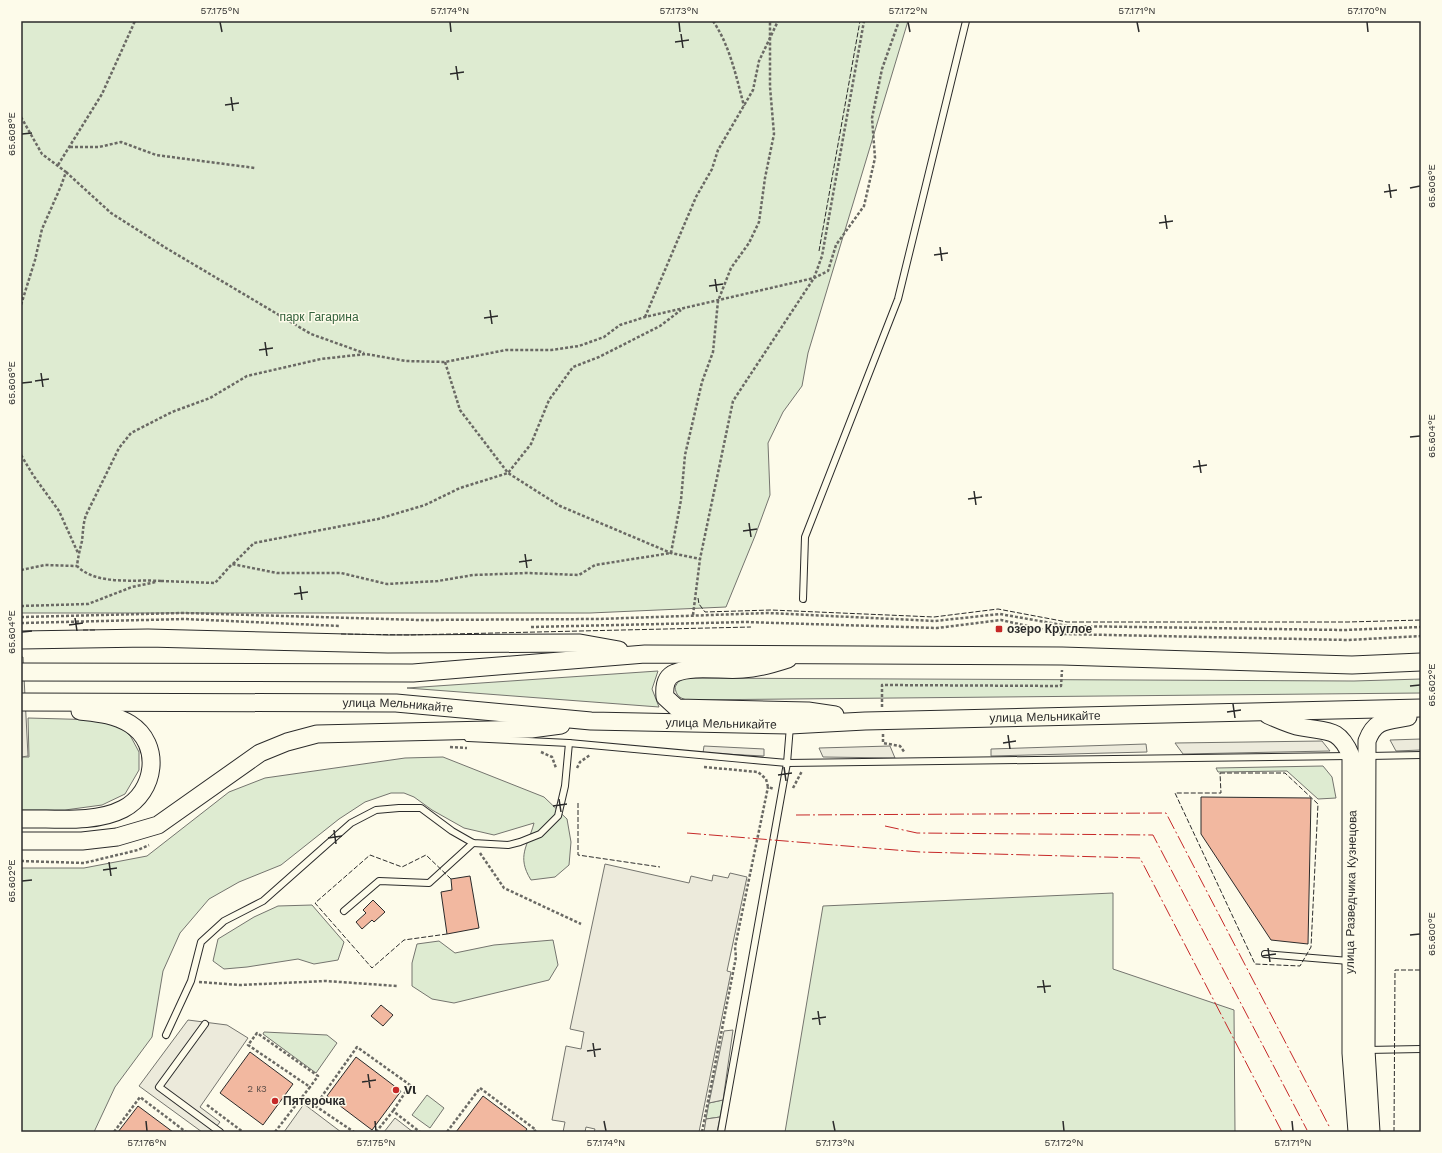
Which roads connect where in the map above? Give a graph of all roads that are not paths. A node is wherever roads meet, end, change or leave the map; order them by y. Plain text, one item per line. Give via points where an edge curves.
1 (966, 21) edge
2 (803, 599) dead end
3 (21, 640) edge
4 (645, 654) junction
5 (801, 654) junction
6 (1421, 662) edge
7 (26, 672) edge
8 (27, 702) edge
9 (1421, 708) edge
10 (1421, 712) edge
11 (1262, 713) junction
12 (591, 721) junction
13 (865, 721) junction
14 (790, 725) junction
15 (393, 734) junction
16 (569, 743) junction
17 (1421, 755) edge
18 (1359, 756) junction
19 (787, 763) junction
20 (21, 819) edge
21 (21, 842) edge
22 (473, 843) junction
23 (344, 911) dead end
24 (1265, 954) dead end
25 (1351, 961) junction
26 (204, 1024) dead end
27 (166, 1035) dead end
28 (1421, 1049) edge
29 (1366, 1050) junction
30 (220, 1132) edge
31 (721, 1132) edge
32 (1357, 1132) edge
33 (1371, 1132) edge

1 - 2 lane via 898,299 805,537
3 - 4 main road via 148,638 388,644 580,644
4 - 5 main road
4 - 7 main road via 413,673
5 - 6 main road via 1062,656 1352,665
5 - 13 main road via 769,666 675,673 665,683 665,697 676,708 808,710
8 - 12 main road, улица Мельникайте via 396,703
8 - 20 main road via 117,717 142,735 149,747 152,763 138,799 123,809 86,818
9 - 11 main road, улица Мельникайте
10 - 18 main road, улица Разведчика Кузнецова via 1378,723 1371,730
11 - 13 main road, улица Мельникайте
11 - 18 main road, улица Разведчика Кузнецова via 1299,727 1326,730 1337,735
12 - 14 main road, улица Мельникайте
12 - 15 main road via 531,729
13 - 14 main road, улица Мельникайте
14 - 19 lane
15 - 16 lane
15 - 21 main road via 317,734 287,742 260,753 158,826 118,837
16 - 19 lane
16 - 22 lane via 565,786 558,816 540,834 508,845
17 - 18 lane
18 - 19 lane
18 - 25 main road, улица Разведчика Кузнецова
18 - 29 main road, улица Разведчика Кузнецова
19 - 31 lane
22 - 23 lane via 429,883 379,881
22 - 27 lane via 421,808 376,810 351,823 263,901 224,921 201,942 191,981
24 - 25 lane
25 - 32 main road, улица Разведчика Кузнецова via 1351,1053
26 - 30 lane via 159,1087
28 - 29 lane
29 - 33 main road, улица Разведчика Кузнецова

